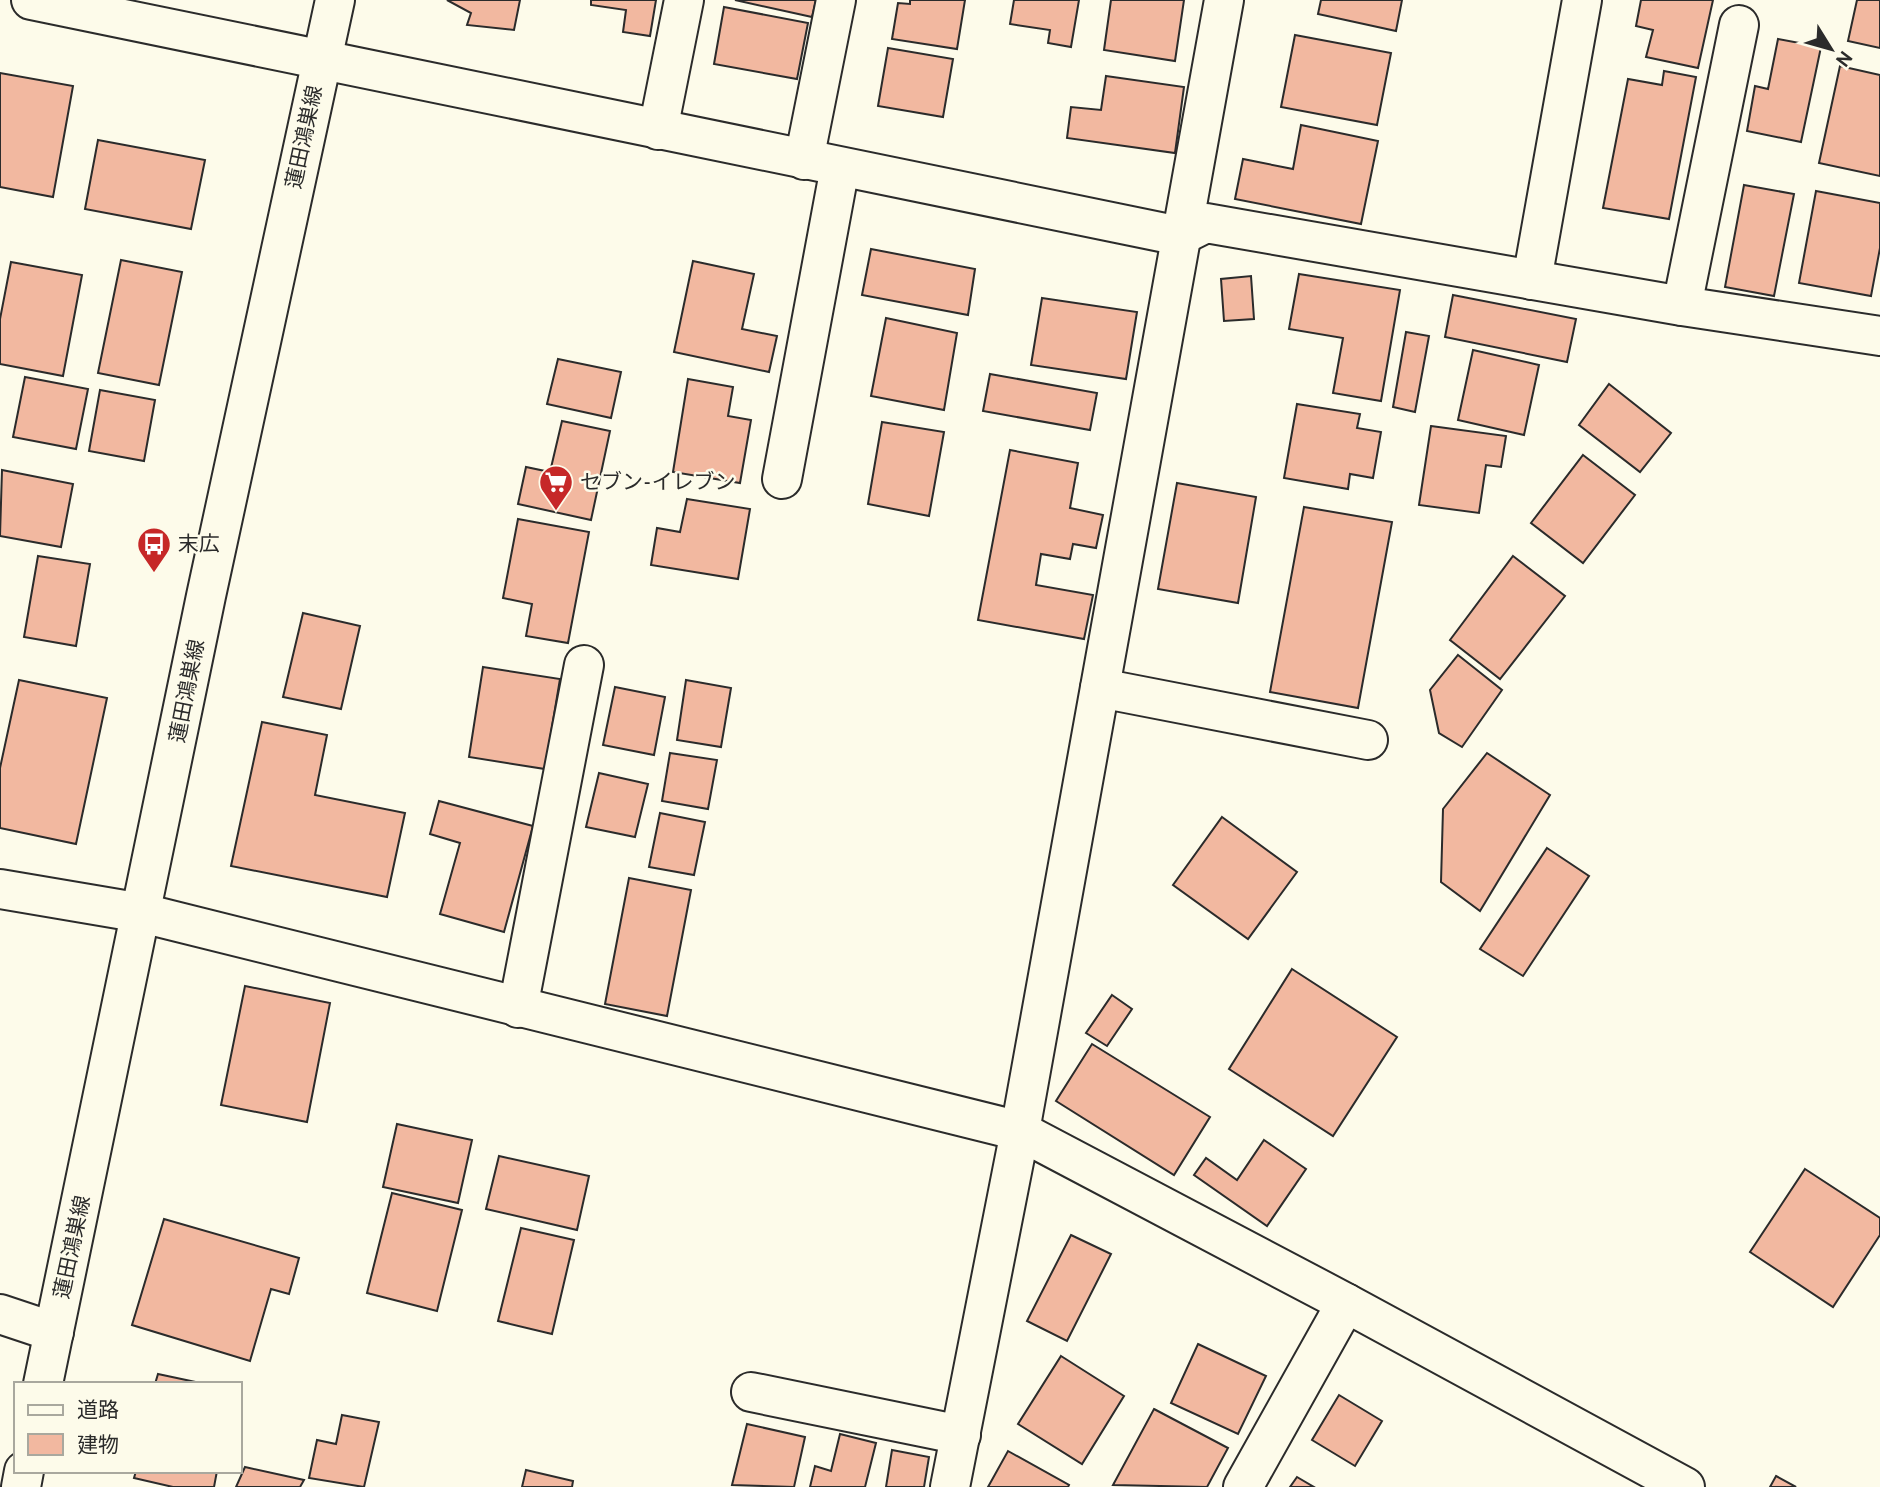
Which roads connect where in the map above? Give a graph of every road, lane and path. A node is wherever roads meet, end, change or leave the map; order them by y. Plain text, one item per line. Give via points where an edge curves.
1 (32, 0) edge
2 (335, 0) edge
3 (684, 0) edge
4 (836, 0) edge
5 (1224, 0) edge
6 (1582, 0) edge
7 (1739, 25) dead end
8 (321, 61) junction
9 (658, 130) junction
10 (822, 163) junction
11 (1180, 236) junction
12 (1532, 280) junction
13 (1682, 306) junction
14 (1880, 336) edge
15 (782, 479) dead end
16 (584, 665) dead end
17 (1100, 688) junction
18 (1368, 740) dead end
19 (0, 889) edge
20 (142, 914) junction
21 (518, 1008) junction
22 (1020, 1132) junction
23 (1346, 1303) junction
24 (0, 1314) edge
25 (54, 1332) junction
26 (43, 1382) edge
27 (751, 1392) dead end
28 (961, 1436) junction
29 (950, 1487) edge
30 (1243, 1487) edge
31 (1685, 1487) edge

1 - 8 street
2 - 8 street, 蓮田鴻巣線
3 - 9 street
4 - 10 street
5 - 11 street
6 - 12 street
7 - 13 street
8 - 9 street
8 - 20 street, 蓮田鴻巣線
9 - 10 street
10 - 11 street
10 - 15 street
11 - 12 street via 1206,223
11 - 17 street
12 - 13 street
13 - 14 street
16 - 21 street
17 - 18 street
17 - 22 street
19 - 20 street
20 - 21 street
20 - 25 street, 蓮田鴻巣線
21 - 22 street
22 - 23 street
22 - 28 street
23 - 30 street
23 - 31 street
24 - 25 street
25 - 26 street, 蓮田鴻巣線
27 - 28 street
28 - 29 street

